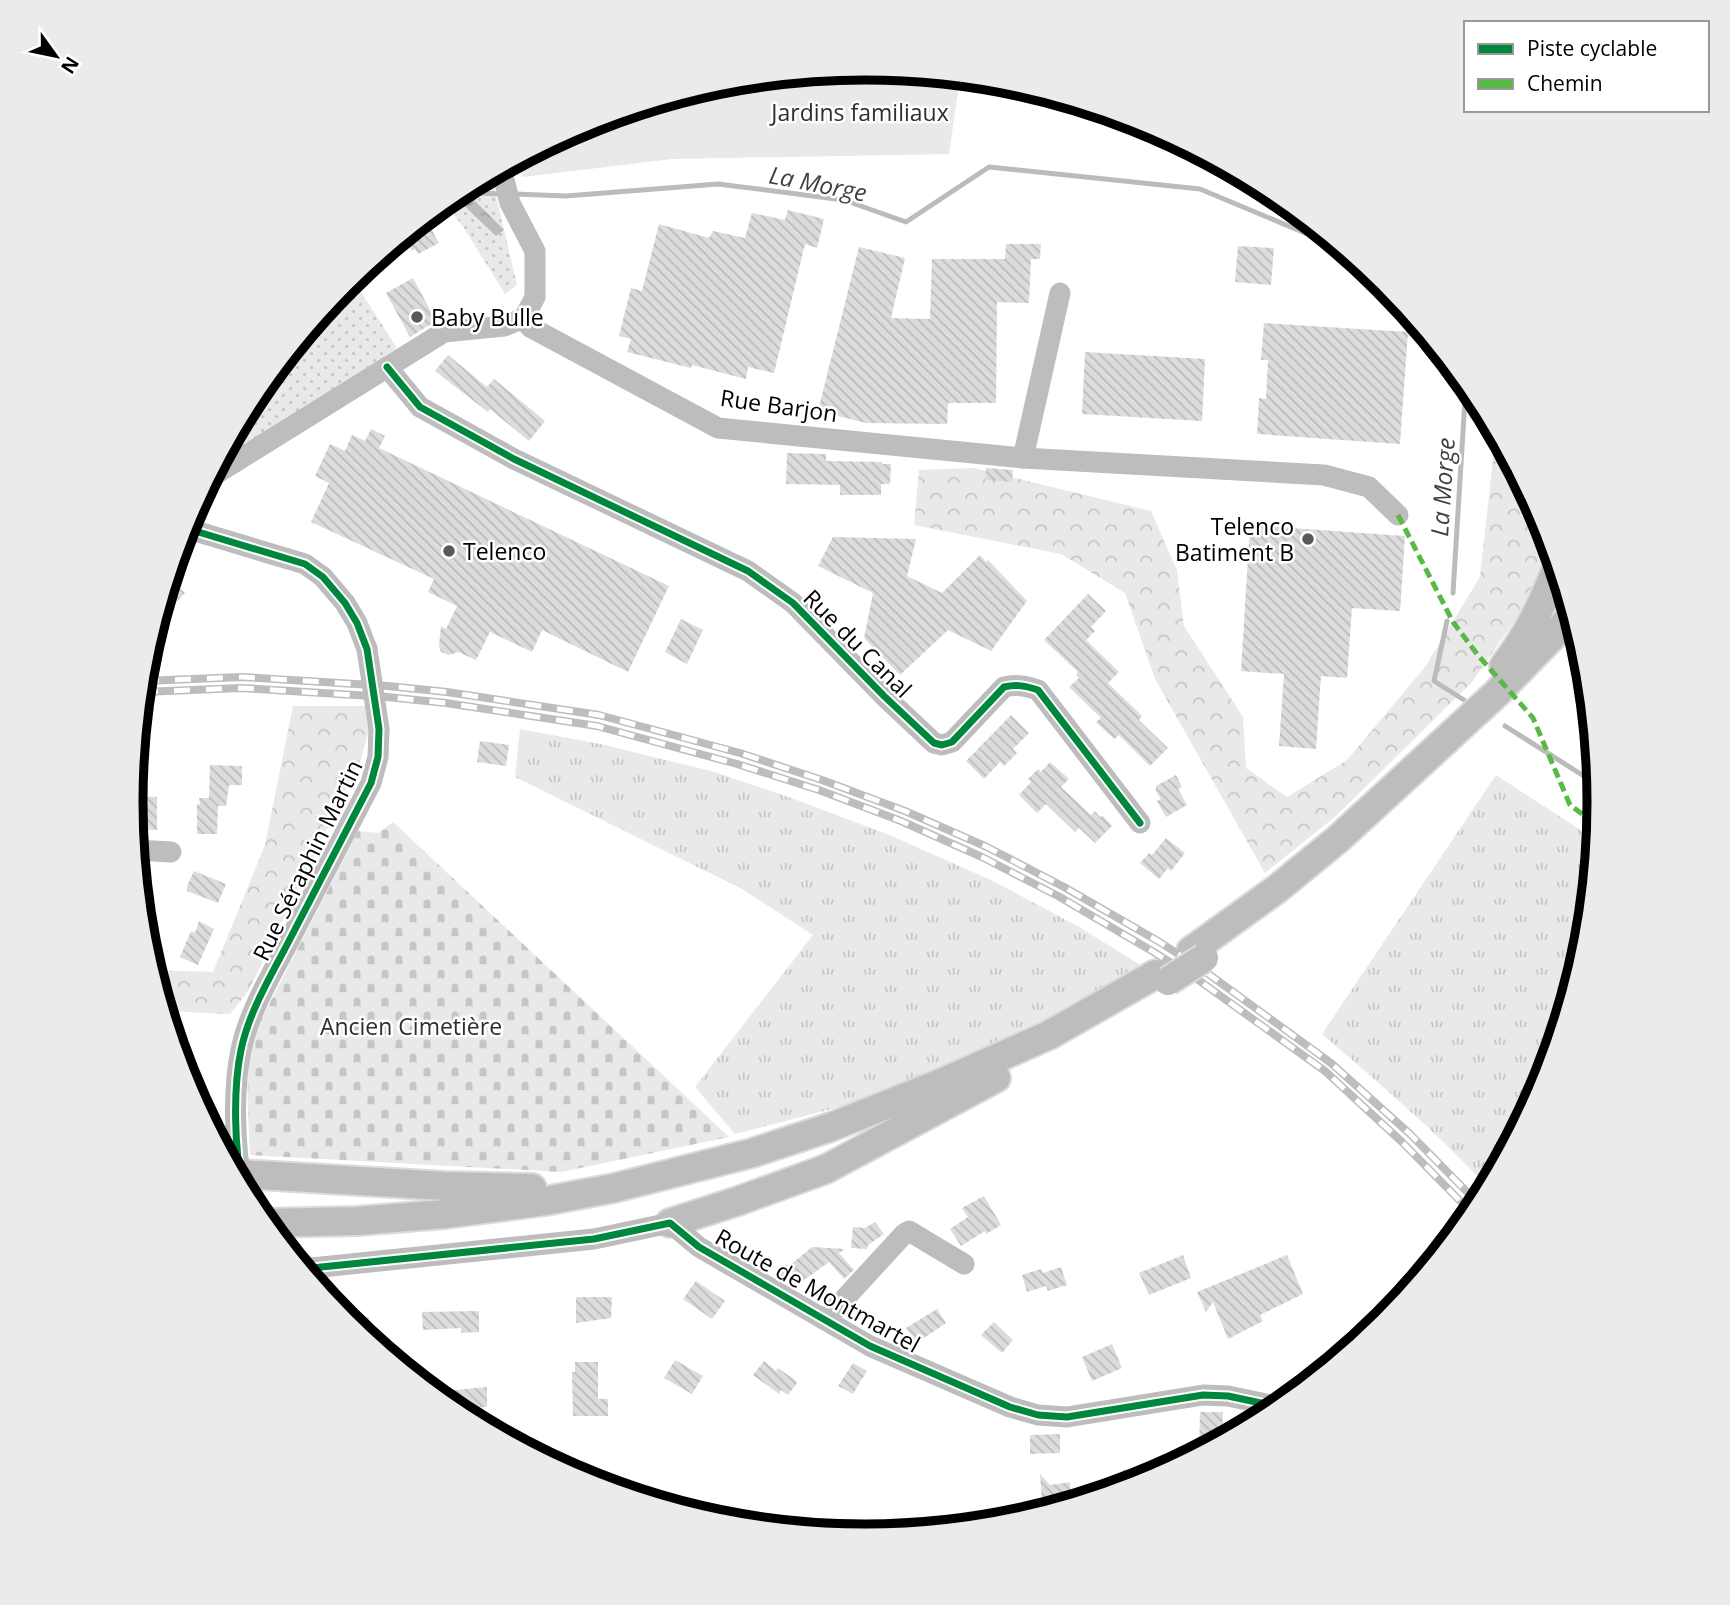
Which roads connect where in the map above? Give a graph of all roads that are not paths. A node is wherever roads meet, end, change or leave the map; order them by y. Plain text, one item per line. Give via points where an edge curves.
1 (506, 185) edge
2 (1060, 293) dead end
3 (524, 318) junction
4 (387, 367) junction
5 (1023, 458) junction
6 (225, 468) edge
7 (1398, 515) dead end
8 (196, 531) edge
9 (1552, 580) edge
10 (1564, 624) edge
11 (1568, 640) edge
12 (1422, 761) junction
13 (1140, 823) dead end
14 (145, 851) edge
15 (171, 852) dead end
16 (1198, 954) junction
17 (1162, 977) junction
18 (1055, 1046) junction
19 (752, 1153) junction
20 (238, 1160) edge
21 (250, 1179) edge
22 (278, 1223) edge
23 (670, 1223) junction
24 (287, 1235) edge
25 (964, 1264) dead end
26 (313, 1268) edge
27 (825, 1320) junction
28 (1265, 1404) edge

1 - 3 street via 535,251 535,297
2 - 5 street
3 - 4 street via 504,326 444,332
3 - 5 street, Rue Barjon via 530,327 718,428
4 - 6 street
4 - 13 street, Rue du Canal via 420,407 514,459 748,571 793,603 934,743 952,742 1004,687 1038,690
5 - 7 street, Rue Barjon via 1324,475 1368,487
8 - 20 street, Rue Séraphin Martin, bridge via 304,564 323,578 345,603 367,649 379,729 371,783 256,1005 241,1049 236,1092
9 - 12 main road via 1522,643
10 - 12 main road
11 - 16 main road via 1346,848 1284,899
12 - 16 main road via 1339,839
14 - 15 street
16 - 17 main road, bridge
17 - 18 main road
17 - 19 main road via 941,1083
18 - 23 main road via 826,1169
18 - 24 main road via 835,1138 667,1188 547,1213 447,1226
19 - 21 main road via 611,1180 527,1189
19 - 22 main road via 545,1201 445,1214
23 - 26 street via 594,1239
23 - 27 street, Route de Montmartel via 699,1247
25 - 27 street via 909,1231
27 - 28 street, Route de Montmartel via 870,1346 1038,1415 1067,1417 1203,1395

